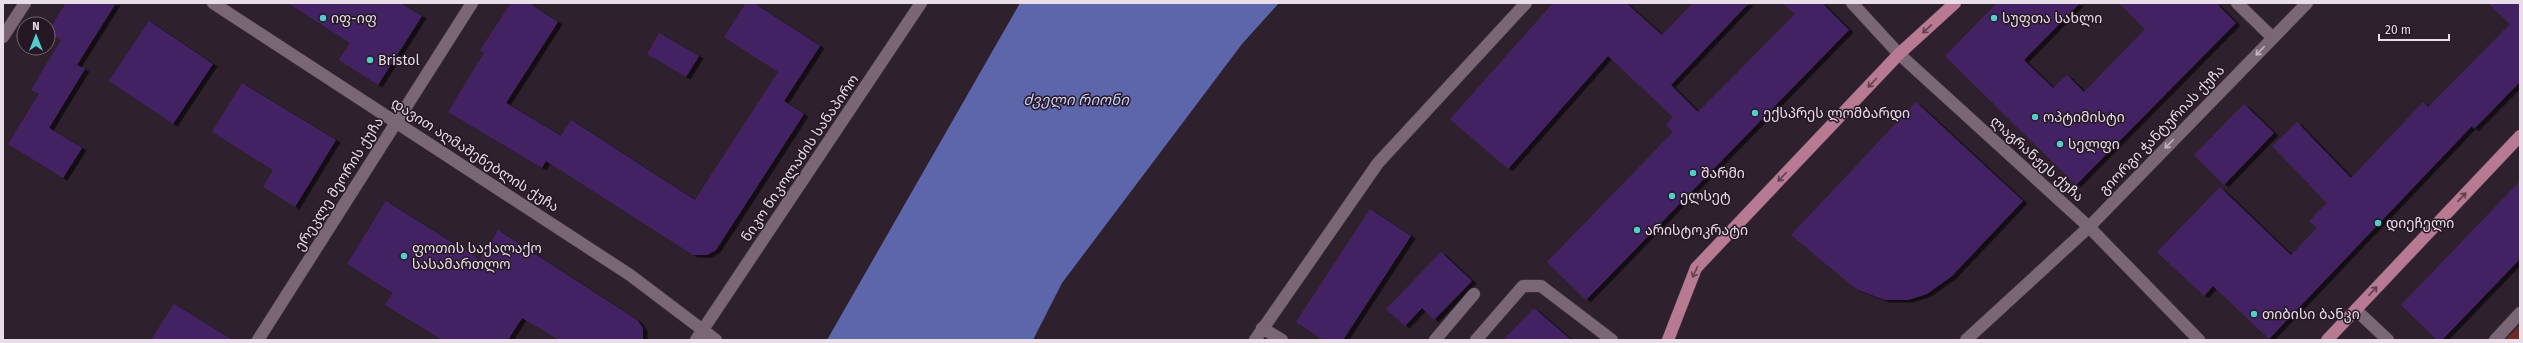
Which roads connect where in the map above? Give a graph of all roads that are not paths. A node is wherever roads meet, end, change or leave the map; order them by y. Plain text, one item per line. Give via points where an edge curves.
1 (25, 3) edge
2 (213, 3) edge
3 (472, 3) edge
4 (921, 3) edge
5 (1526, 3) edge
6 (1852, 3) edge
7 (1955, 3) edge
8 (2237, 3) edge
9 (2307, 3) edge
10 (3, 38) edge
11 (2273, 38) junction
12 (1899, 54) junction
13 (397, 121) junction
14 (2520, 136) edge
15 (2089, 227) junction
16 (1474, 294) dead end
17 (2356, 310) junction
18 (2520, 313) edge
19 (1262, 328) junction
20 (699, 335) edge
21 (258, 340) edge
22 (716, 340) edge
23 (1255, 340) edge
24 (1282, 340) edge
25 (1435, 340) edge
26 (1476, 340) edge
27 (1612, 340) edge
28 (1668, 340) edge
29 (1966, 340) edge
30 (2199, 340) edge
31 (2327, 340) edge
32 (2388, 340) edge
33 (2495, 340) edge

1 - 10 street
2 - 13 street, დავით აღმაშენებლის ქუჩა
3 - 13 street, ერეკლე მეორის ქუჩა
4 - 20 street, ნიკო ნიკოლაძის სანაპირო
5 - 19 street via 1378,163
6 - 12 street, ლაგრანჟეს ქუჩა
7 -> 12 main road
8 - 11 street
9 - 11 street, გიორგი ჭანტურიას ქუჩა
11 -> 15 street, გიორგი ჭანტურიას ქუჩა
12 - 15 street, ლაგრანჟეს ქუჩა
12 -> 28 main road via 1696,268
13 - 20 street, დავით აღმაშენებლის ქუჩა via 630,275
13 - 21 street, ერეკლე მეორის ქუჩა
17 -> 14 main road
15 - 29 street, გიორგი ჭანტურიას ქუჩა
15 - 30 street, ლაგრანჟეს ქუჩა
16 - 25 street
17 - 31 main road
17 - 32 street
18 - 33 street
19 - 23 street
19 - 24 street
20 - 22 street, დავით აღმაშენებლის ქუჩა
26 - 27 street via 1523,286 1541,286

